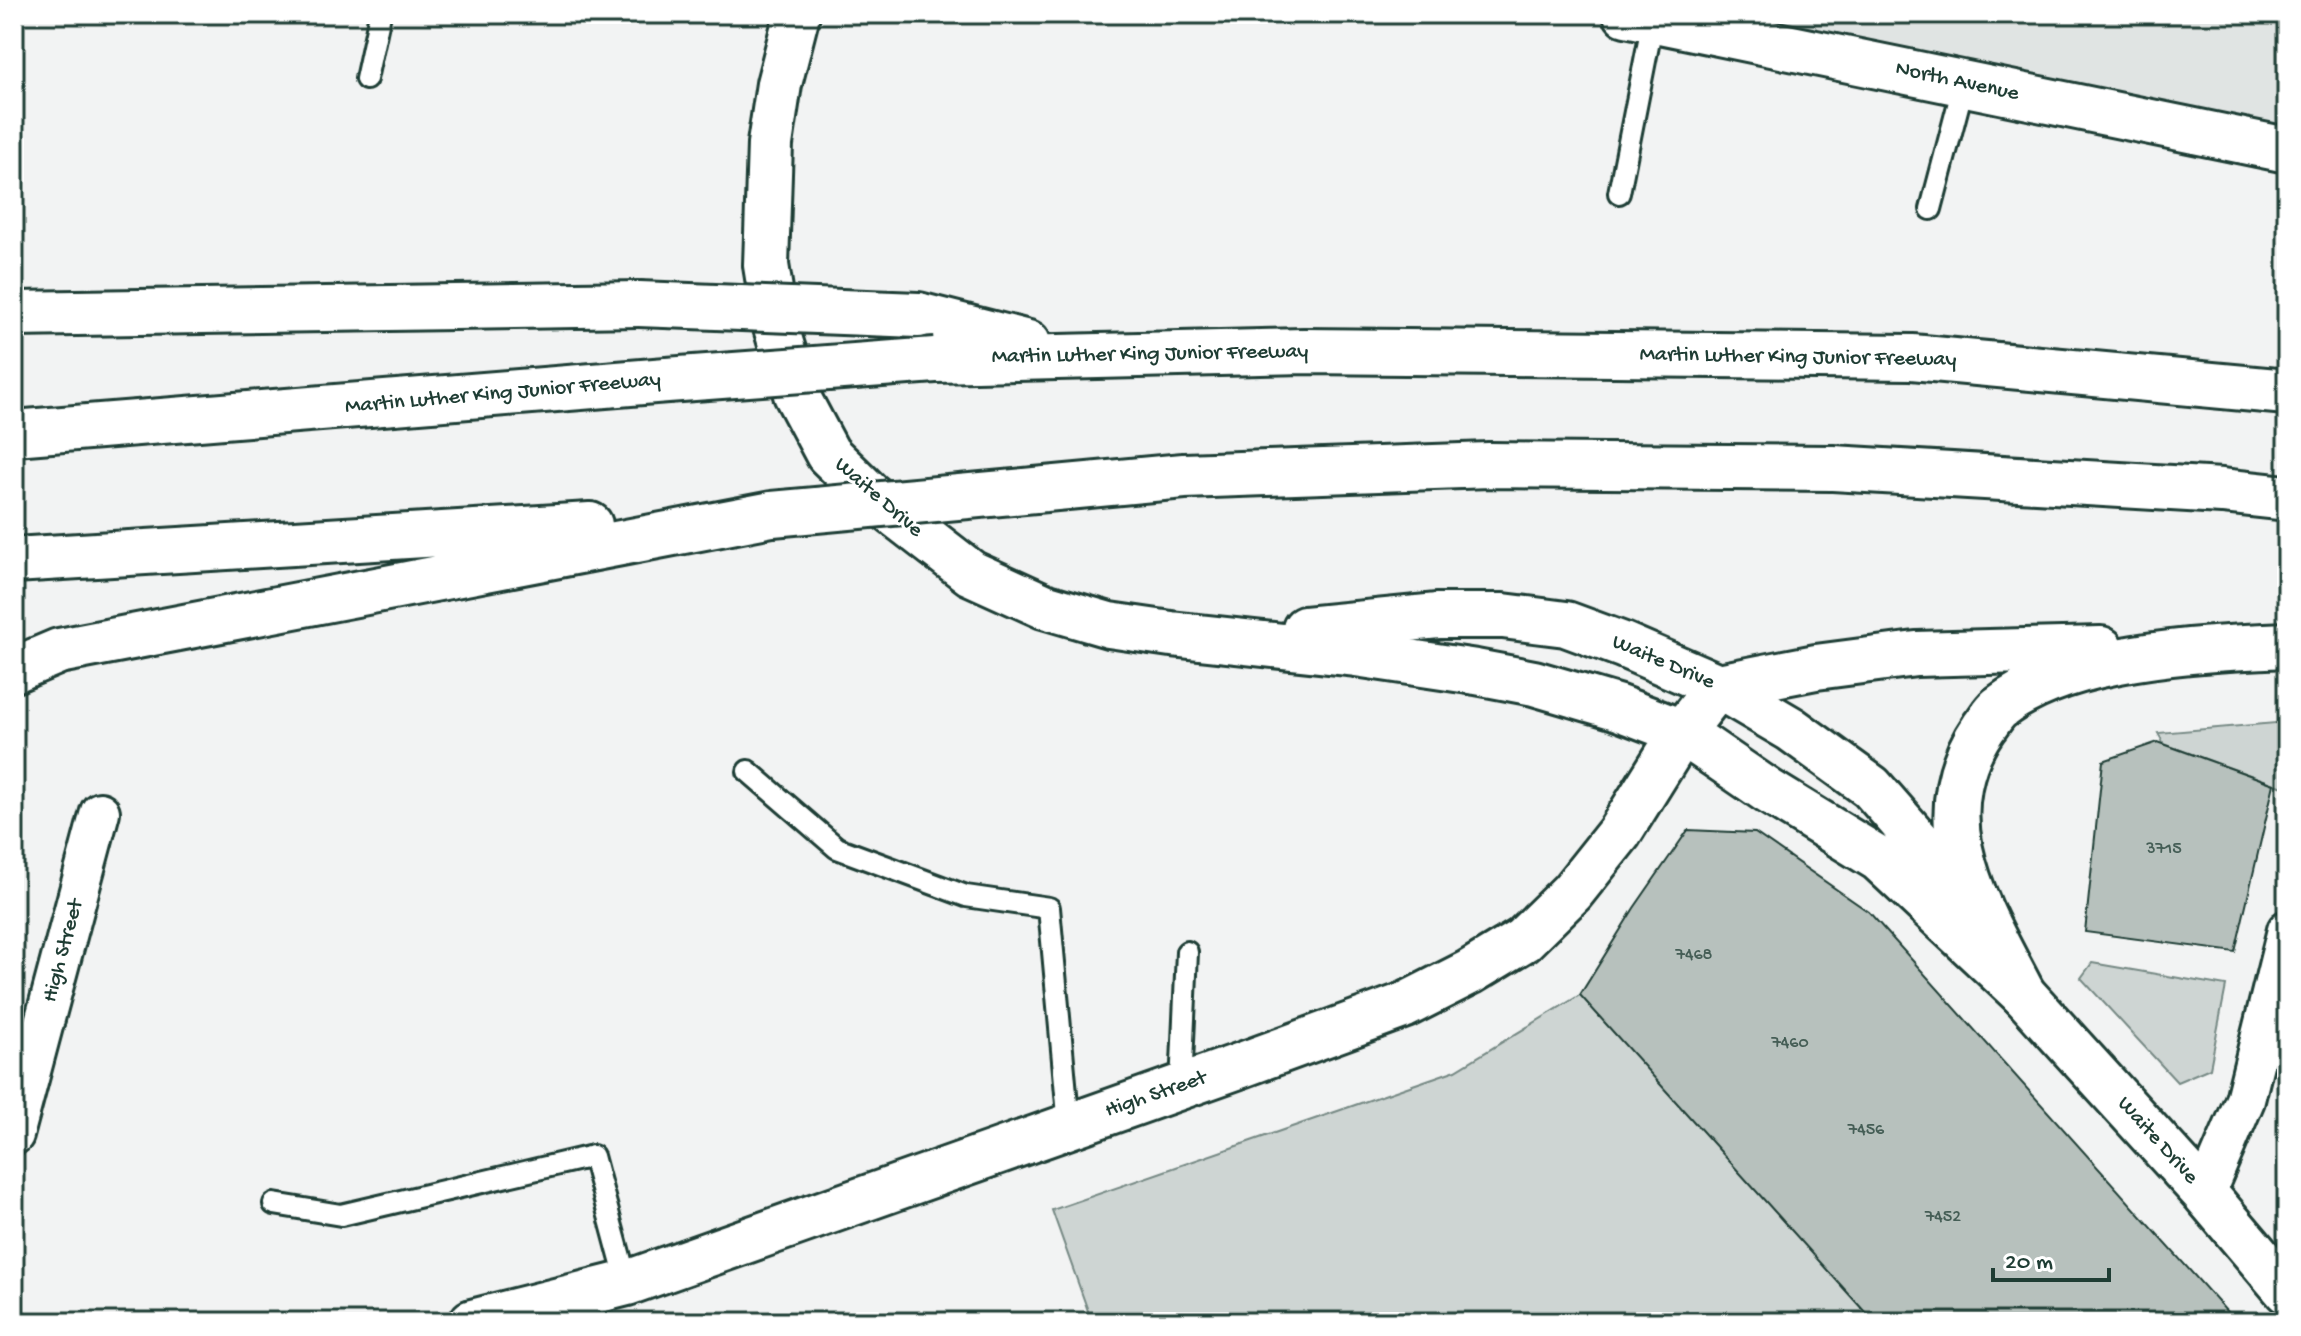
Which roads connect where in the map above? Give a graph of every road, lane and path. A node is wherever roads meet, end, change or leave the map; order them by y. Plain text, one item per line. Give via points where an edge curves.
1 (380, 14) edge
2 (797, 14) edge
3 (1640, 17) edge
4 (366, 79) dead end
5 (1964, 83) junction
6 (2287, 150) edge
7 (1619, 193) dead end
8 (1931, 209) dead end
9 (14, 314) edge
10 (1077, 356) junction
11 (2287, 392) edge
12 (14, 433) edge
13 (2287, 498) edge
14 (772, 514) junction
15 (14, 560) edge
16 (1171, 634) junction
17 (2287, 645) edge
18 (2225, 648) junction
19 (14, 670) edge
20 (1718, 686) junction
21 (1682, 732) junction
22 (748, 771) dead end
23 (100, 812) dead end
24 (2287, 930) edge
25 (1187, 952) dead end
26 (2023, 994) junction
27 (1181, 1086) junction
28 (1069, 1126) junction
29 (14, 1135) edge
30 (2205, 1194) junction
31 (274, 1204) dead end
32 (627, 1283) junction
33 (2287, 1291) edge
34 (472, 1322) edge

1 - 4 lane
2 - 16 main road, Waite Drive via 770,144 766,265 776,327 796,394 828,454 869,494 971,573 1044,606 1109,625
3 - 5 main road, North Avenue
3 - 7 lane
5 - 6 main road, North Avenue
5 - 8 lane
9 - 10 main road, bridge via 639,304 918,315
10 - 11 main road, Martin Luther King Junior Freeway via 1304,351 1912,357
10 - 12 main road, Martin Luther King Junior Freeway, bridge via 935,360
13 - 14 main road, bridge via 1833,468 1489,465 1184,476
14 - 15 main road
14 - 19 main road via 59,651
16 - 20 main road, Waite Drive via 1503,616 1566,624
16 - 21 main road, Waite Drive via 1490,674 1616,707
17 - 18 main road
18 - 20 main road via 1916,654
18 - 26 main road via 2101,664 2040,683 1996,710 1969,748 1957,792 1960,847 1979,909
20 - 21 main road, High Street
20 - 26 main road, Waite Drive via 1791,729 1871,787 1942,868
21 - 26 main road, Waite Drive via 1879,859
21 - 27 main road, High Street via 1619,833 1572,892 1523,940 1405,1005
22 - 28 lane via 837,848 966,896 1049,908
23 - 29 street, High Street
24 - 30 street via 2245,1100
25 - 27 lane
26 - 30 main road, Waite Drive
27 - 28 main road, High Street
28 - 32 main road, High Street
30 - 33 main road, Waite Drive
31 - 32 lane via 341,1215 593,1156
32 - 34 main road, High Street

